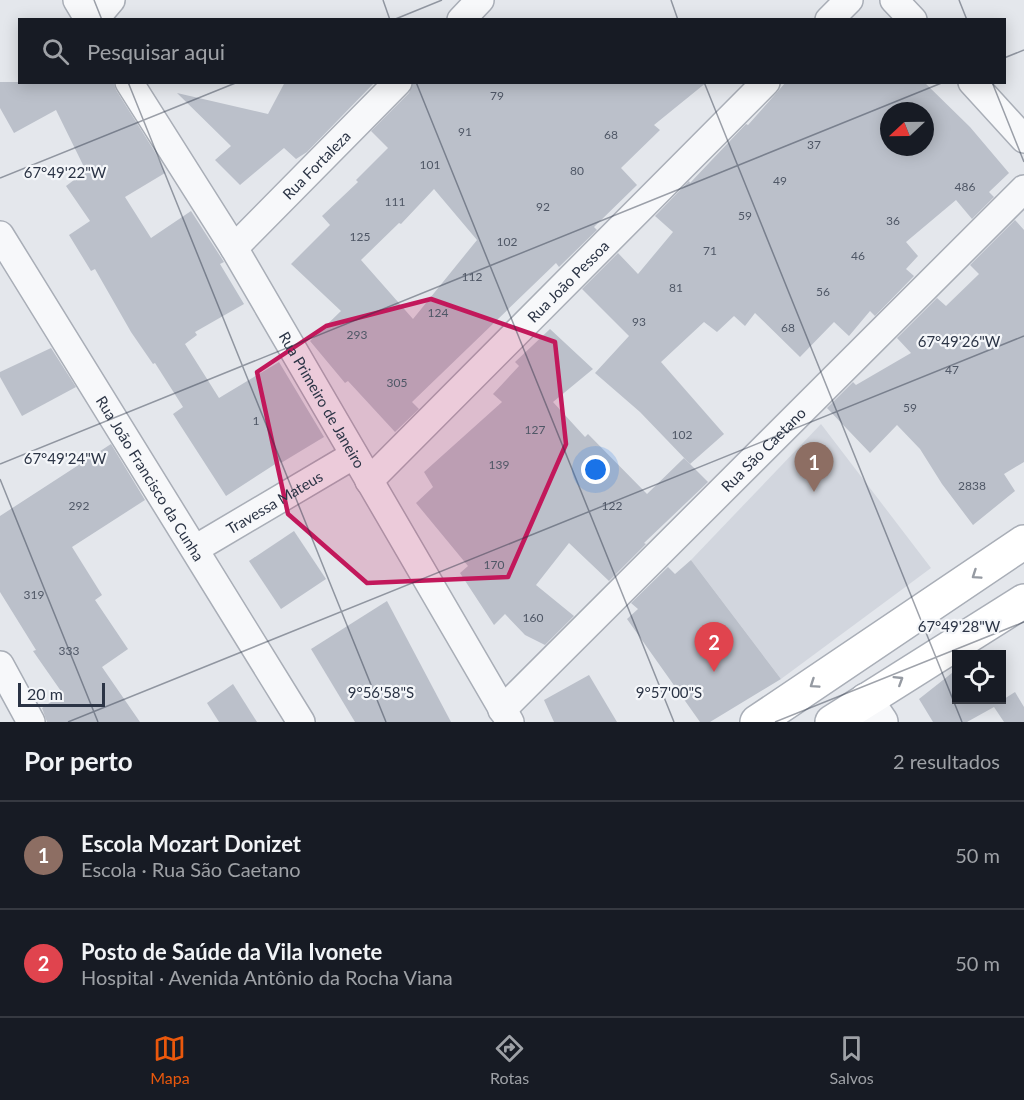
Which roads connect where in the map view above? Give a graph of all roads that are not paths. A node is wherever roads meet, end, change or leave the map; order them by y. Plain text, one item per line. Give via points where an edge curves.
1 (77, 0) edge
2 (111, 0) edge
3 (480, 0) edge
4 (849, 0) edge
5 (894, 0) edge
6 (88, 18) edge
7 (96, 18) edge
8 (463, 18) edge
9 (831, 18) edge
10 (911, 18) edge
11 (130, 84) edge
12 (396, 84) edge
13 (764, 84) edge
14 (974, 84) edge
15 (1024, 139) edge
16 (1024, 189) edge
17 (0, 235) edge
18 (234, 248) junction
19 (354, 455) junction
20 (369, 481) junction
21 (1024, 542) edge
22 (195, 549) junction
23 (1024, 601) edge
24 (0, 665) edge
25 (874, 711) edge
26 (506, 716) edge
27 (31, 722) edge
28 (301, 722) edge
29 (757, 722) edge
30 (832, 722) edge

1 - 6 street
2 - 7 street
3 - 8 street
4 - 9 street
5 - 10 street
11 - 18 street, Rua Primeiro de Janeiro
12 - 18 street, Rua Fortaleza
13 - 20 street, Rua João Pessoa
14 - 15 street
16 - 26 street, Rua São Caetano
17 - 22 street, Rua João Francisco da Cunha
18 - 19 street, Rua Primeiro de Janeiro
19 - 20 street, Rua Primeiro de Janeiro
19 - 22 street, Travessa Mateus
20 - 26 street, Rua Primeiro de Janeiro
21 -> 29 main road
22 - 28 street, Rua João Francisco da Cunha
25 -> 23 main road
24 - 27 street
25 - 30 main road

